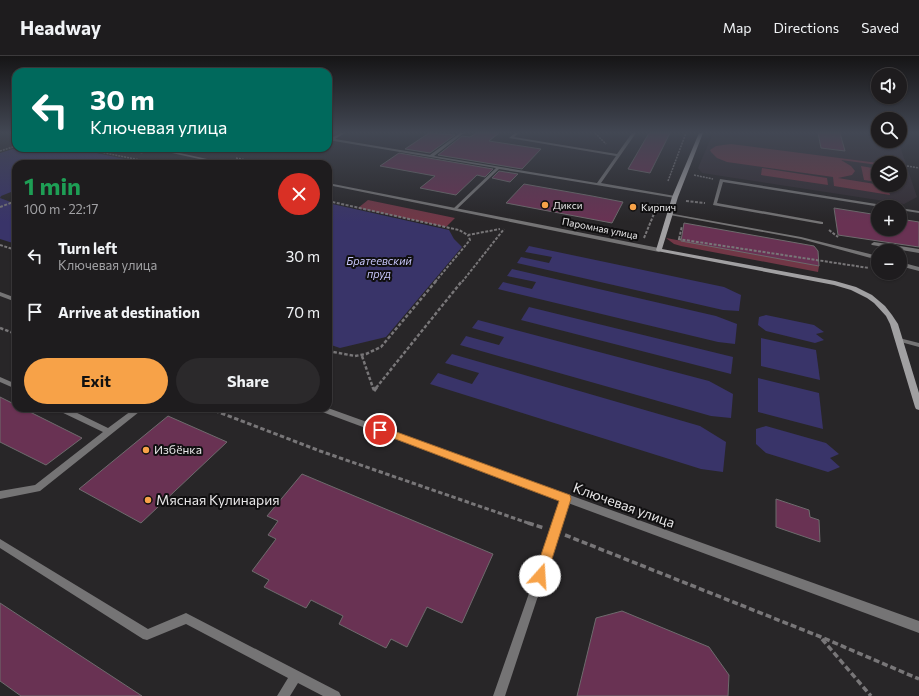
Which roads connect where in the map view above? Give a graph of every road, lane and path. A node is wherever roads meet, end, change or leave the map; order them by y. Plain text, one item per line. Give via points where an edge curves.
1 (473, 163) edge
2 (613, 163) edge
3 (674, 163) edge
4 (689, 163) edge
5 (907, 166) dead end
6 (499, 167) junction
7 (919, 168) edge
8 (692, 174) dead end
9 (721, 180) junction
10 (598, 184) junction
11 (332, 185) edge
12 (662, 195) junction
13 (675, 197) junction
14 (683, 201) dead end
15 (12, 202) edge
16 (332, 202) edge
17 (715, 204) junction
18 (871, 204) edge
19 (0, 207) edge
20 (456, 209) junction
21 (907, 210) edge
22 (919, 212) edge
23 (670, 214) junction
24 (821, 224) joint
25 (468, 235) junction
26 (673, 238) dead end
27 (845, 238) dead end
28 (643, 239) dead end
29 (0, 245) edge
30 (12, 249) edge
31 (907, 249) edge
32 (659, 250) junction
33 (919, 251) edge
34 (871, 256) edge
35 (907, 266) edge
36 (870, 268) dead end
37 (919, 269) edge
38 (0, 294) edge
39 (12, 298) edge
40 (0, 328) edge
41 (12, 332) edge
42 (899, 340) junction
43 (919, 344) edge
44 (332, 352) edge
45 (362, 356) junction
46 (0, 379) edge
47 (12, 385) edge
48 (919, 407) edge
49 (68, 412) edge
50 (135, 412) edge
51 (331, 412) edge
52 (109, 432) junction
53 (0, 495) edge
54 (566, 499) junction
55 (0, 543) edge
56 (919, 627) edge
57 (821, 638) dead end
58 (296, 676) junction
59 (284, 696) edge
60 (335, 696) edge
61 (499, 696) edge
62 (871, 696) edge

1 - 6 lane
2 - 10 lane
3 - 12 path
4 - 13 street
5 - 7 path
6 - 10 lane
6 - 20 lane
8 - 9 path
9 - 17 lane
9 - 18 lane
10 - 12 lane
11 - 20 street, Паромная улица
12 - 13 lane
12 - 28 path
13 - 23 street
14 - 17 path
15 - 19 path
16 - 25 path via 458,230
17 - 24 lane
20 - 32 street, Паромная улица
21 - 22 lane
23 - 32 street
23 - 34 lane via 801,238
24 - 27 path via 837,236
25 - 45 path via 470,240 381,347
25 - 45 path via 504,228 374,391
26 - 36 path
29 - 30 path
31 - 33 lane
32 - 42 street, Паромная улица via 834,283 867,295 888,313
35 - 37 lane
38 - 39 street
40 - 41 path
42 - 43 lane
42 - 48 street, Паромная улица
44 - 45 path
46 - 47 lane
49 - 52 lane
50 - 52 lane
51 - 54 street, Ключевая улица
52 - 53 lane via 37,488
54 - 56 street, Ключевая улица
54 - 61 lane
55 - 58 lane via 147,635 186,618
57 - 62 path
58 - 59 lane
58 - 60 lane

